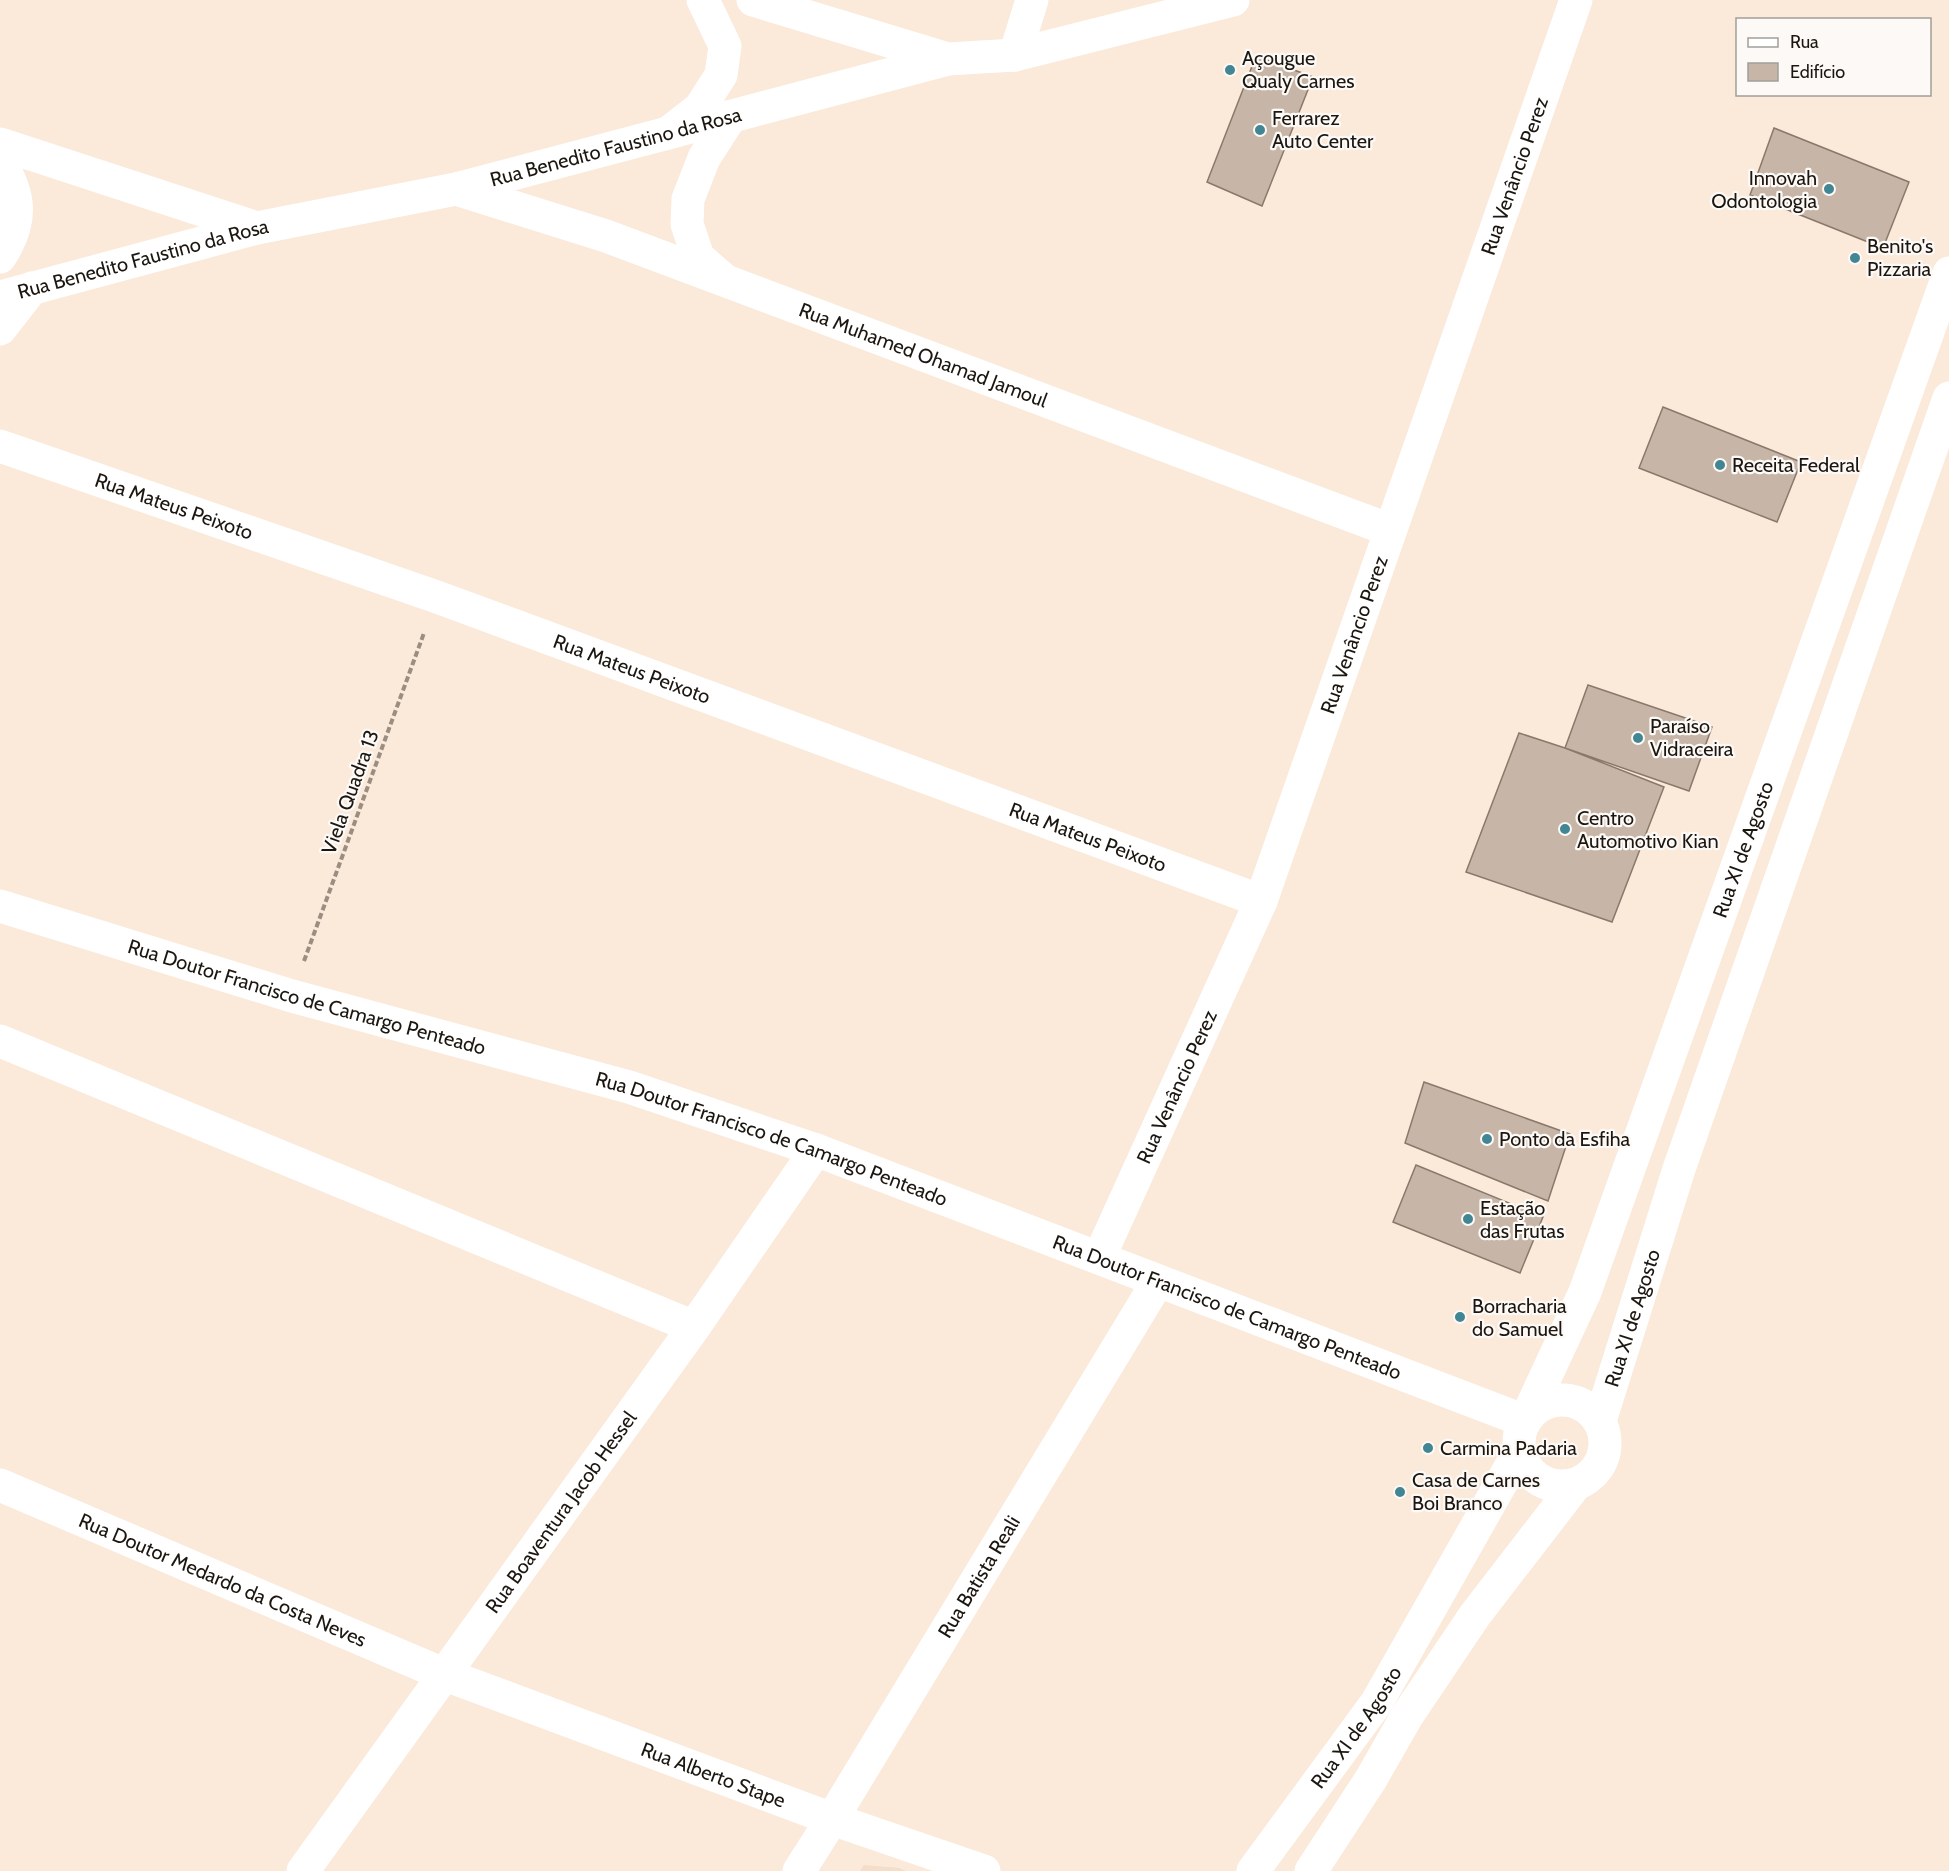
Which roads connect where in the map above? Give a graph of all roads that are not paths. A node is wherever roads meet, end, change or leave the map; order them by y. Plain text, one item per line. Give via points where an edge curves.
1 (704, 0) edge
2 (753, 0) edge
3 (1032, 0) edge
4 (1233, 0) edge
5 (1576, 0) edge
6 (1015, 55) junction
7 (948, 59) junction
8 (731, 116) junction
9 (668, 133) junction
10 (0, 144) edge
11 (0, 162) edge
12 (456, 189) junction
13 (257, 228) junction
14 (0, 257) edge
15 (1949, 273) edge
16 (726, 281) junction
17 (32, 288) junction
18 (0, 297) edge
19 (0, 329) edge
20 (1949, 398) edge
21 (6, 444) edge
22 (1390, 530) junction
23 (1261, 901) junction
24 (0, 906) edge
25 (0, 1041) edge
26 (816, 1150) junction
27 (1099, 1258) junction
28 (1158, 1281) junction
29 (694, 1327) junction
30 (1600, 1421) junction
31 (1522, 1435) junction
32 (1576, 1484) junction
33 (0, 1485) edge
34 (443, 1674) junction
35 (832, 1820) junction
36 (303, 1871) edge
37 (798, 1871) edge
38 (984, 1871) edge
39 (1253, 1871) edge
40 (1311, 1871) edge

1 - 9 street via 724,46 721,75 700,108
2 - 7 street
3 - 6 street
4 - 6 street, Rua Benedito Faustino da Rosa
5 - 22 street, Rua Venâncio Perez
6 - 7 street, Rua Benedito Faustino da Rosa
7 - 8 street, Rua Benedito Faustino da Rosa
8 - 9 street, Rua Benedito Faustino da Rosa
8 - 16 street via 704,158 688,199 687,224 698,257
9 - 12 street, Rua Benedito Faustino da Rosa
10 - 13 street
11 - 14 street via 12,181 18,218
12 - 13 street, Rua Benedito Faustino da Rosa
12 - 16 street, Rua Muhamed Ohamad Jamoul via 606,236
13 - 17 street, Rua Benedito Faustino da Rosa
15 - 31 street, Rua XI de Agosto via 1585,1292
16 - 22 street, Rua Muhamed Ohamad Jamoul
17 - 18 street, Rua Benedito Faustino da Rosa
17 - 19 street
20 - 30 street, Rua XI de Agosto via 1679,1169
21 - 23 street, Rua Mateus Peixoto via 437,597
22 - 23 street, Rua Venâncio Perez
23 - 27 street, Rua Venâncio Perez
24 - 26 street, Rua Doutor Francisco de Camargo Penteado via 292,996 629,1087
25 - 29 street
26 - 27 street, Rua Doutor Francisco de Camargo Penteado
26 - 29 street, Rua Boaventura Jacob Hessel
27 - 28 street, Rua Doutor Francisco de Camargo Penteado
28 - 31 street, Rua Doutor Francisco de Camargo Penteado
28 - 35 street, Rua Batista Reali
29 - 34 street, Rua Boaventura Jacob Hessel
30 - 31 street, Rua XI de Agosto via 1578,1402 1563,1399 1535,1410
30 - 32 street via 1605,1451 1600,1465 1590,1477
31 - 32 street via 1524,1464 1534,1476 1562,1486
31 - 39 street, Rua XI de Agosto via 1377,1702
32 - 40 street, Rua XI de Agosto via 1475,1614
33 - 34 street, Rua Doutor Medardo da Costa Neves
34 - 35 street, Rua Alberto Stape
34 - 36 street, Rua Boaventura Jacob Hessel
35 - 37 street, Rua Batista Reali
35 - 38 street, Rua Alberto Stape

